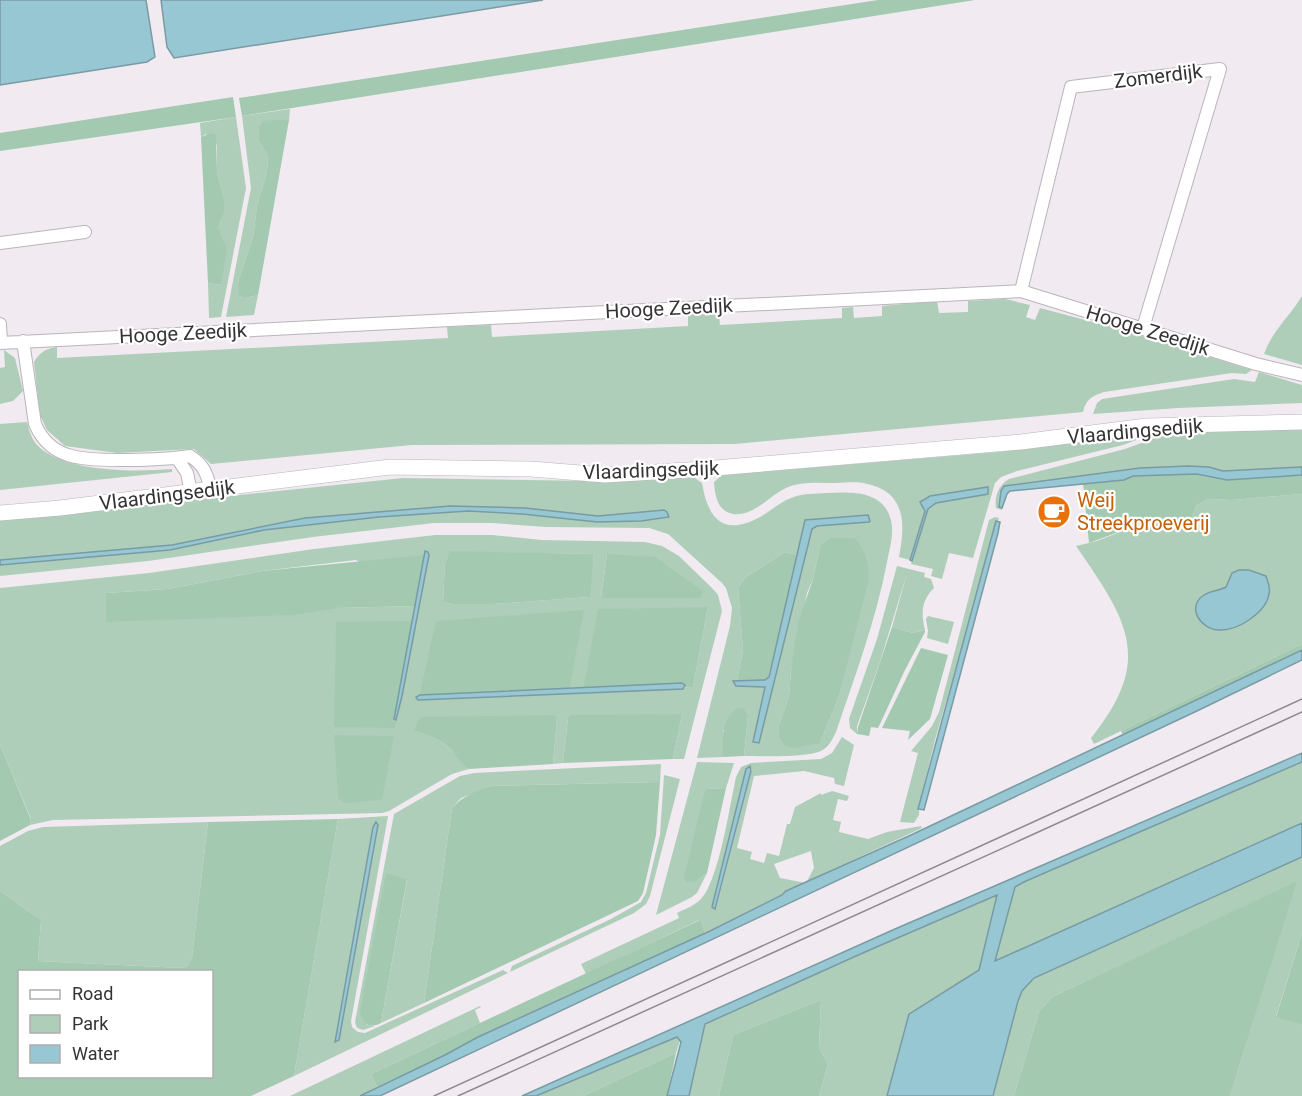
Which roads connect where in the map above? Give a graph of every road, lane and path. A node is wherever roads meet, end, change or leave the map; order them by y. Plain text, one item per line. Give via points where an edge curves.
1 (85, 232) dead end
2 (0, 243) edge
3 (1021, 291) junction
4 (0, 324) edge
5 (1143, 328) junction
6 (23, 341) junction
7 (0, 343) edge
8 (1302, 375) edge
9 (1302, 422) edge
10 (177, 458) junction
11 (211, 489) junction
12 (191, 492) junction
13 (0, 513) edge

1 - 2 street
3 - 5 street, Hooge Zeedijk
3 - 5 street, Zomerdijk via 1071,87 1220,69
3 - 6 street, Hooge Zeedijk
4 - 7 street
5 - 8 street, Hooge Zeedijk
6 - 7 street, Hooge Zeedijk
6 - 10 street via 35,424 40,435 58,450 70,456 101,459
9 - 11 street, Vlaardingsedijk via 1146,426 1021,442 605,475 531,469 390,467
10 - 11 street via 190,456 199,461
10 - 12 street via 187,473
11 - 12 street, Vlaardingsedijk
12 - 13 street, Vlaardingsedijk

